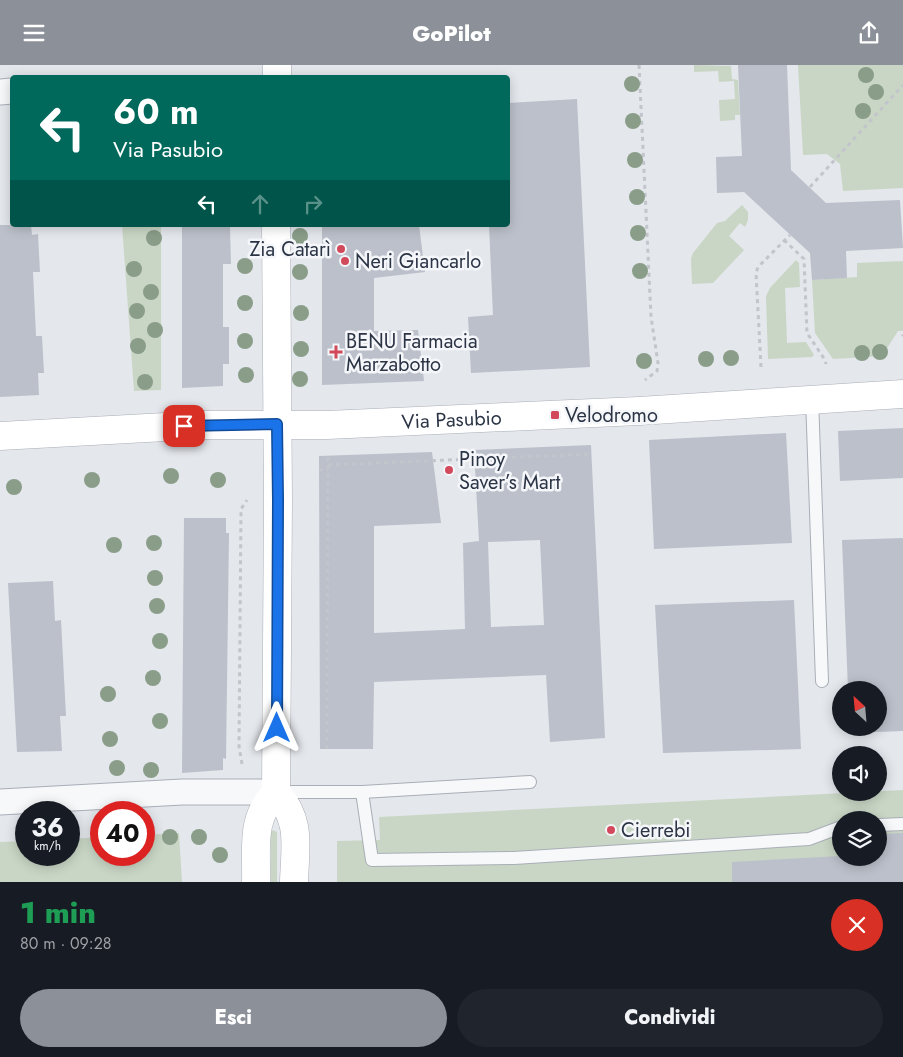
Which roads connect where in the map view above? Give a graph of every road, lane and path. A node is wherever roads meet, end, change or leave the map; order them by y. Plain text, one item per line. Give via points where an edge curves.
1 (639, 65) edge
2 (903, 85) edge
3 (810, 187) dead end
4 (276, 227) edge
5 (790, 235) dead end
6 (784, 240) junction
7 (826, 364) dead end
8 (761, 367) dead end
9 (638, 381) dead end
10 (903, 393) edge
11 (812, 398) junction
12 (277, 424) junction
13 (0, 436) edge
14 (591, 454) dead end
15 (328, 456) dead end
16 (328, 465) junction
17 (320, 470) dead end
18 (328, 470) junction
19 (250, 497) dead end
20 (822, 681) dead end
21 (327, 749) dead end
22 (239, 770) dead end
23 (530, 782) dead end
24 (276, 792) junction
25 (362, 792) junction
26 (0, 801) edge
27 (903, 824) edge
28 (887, 825) edge
29 (832, 830) edge
30 (256, 882) edge
31 (294, 882) edge

1 - 9 path via 651,317 658,363 650,377
2 - 3 path
4 - 12 street
5 - 6 path
6 - 7 path via 804,259 807,333
6 - 8 path via 756,273
10 - 11 street, Via Pasubio
11 - 12 street, Via Pasubio via 639,411 327,425
11 - 20 lane
12 - 13 street, Via Pasubio
12 - 24 street
14 - 16 path
15 - 16 path
16 - 18 path
17 - 18 path
18 - 21 path
19 - 22 path via 240,509 239,746 242,766
23 - 25 lane
24 - 25 lane
24 - 26 street via 182,792
24 - 30 street via 264,805 257,822
24 - 31 street via 290,810 295,823
25 - 29 lane via 372,859 514,858 809,839
27 - 28 lane

